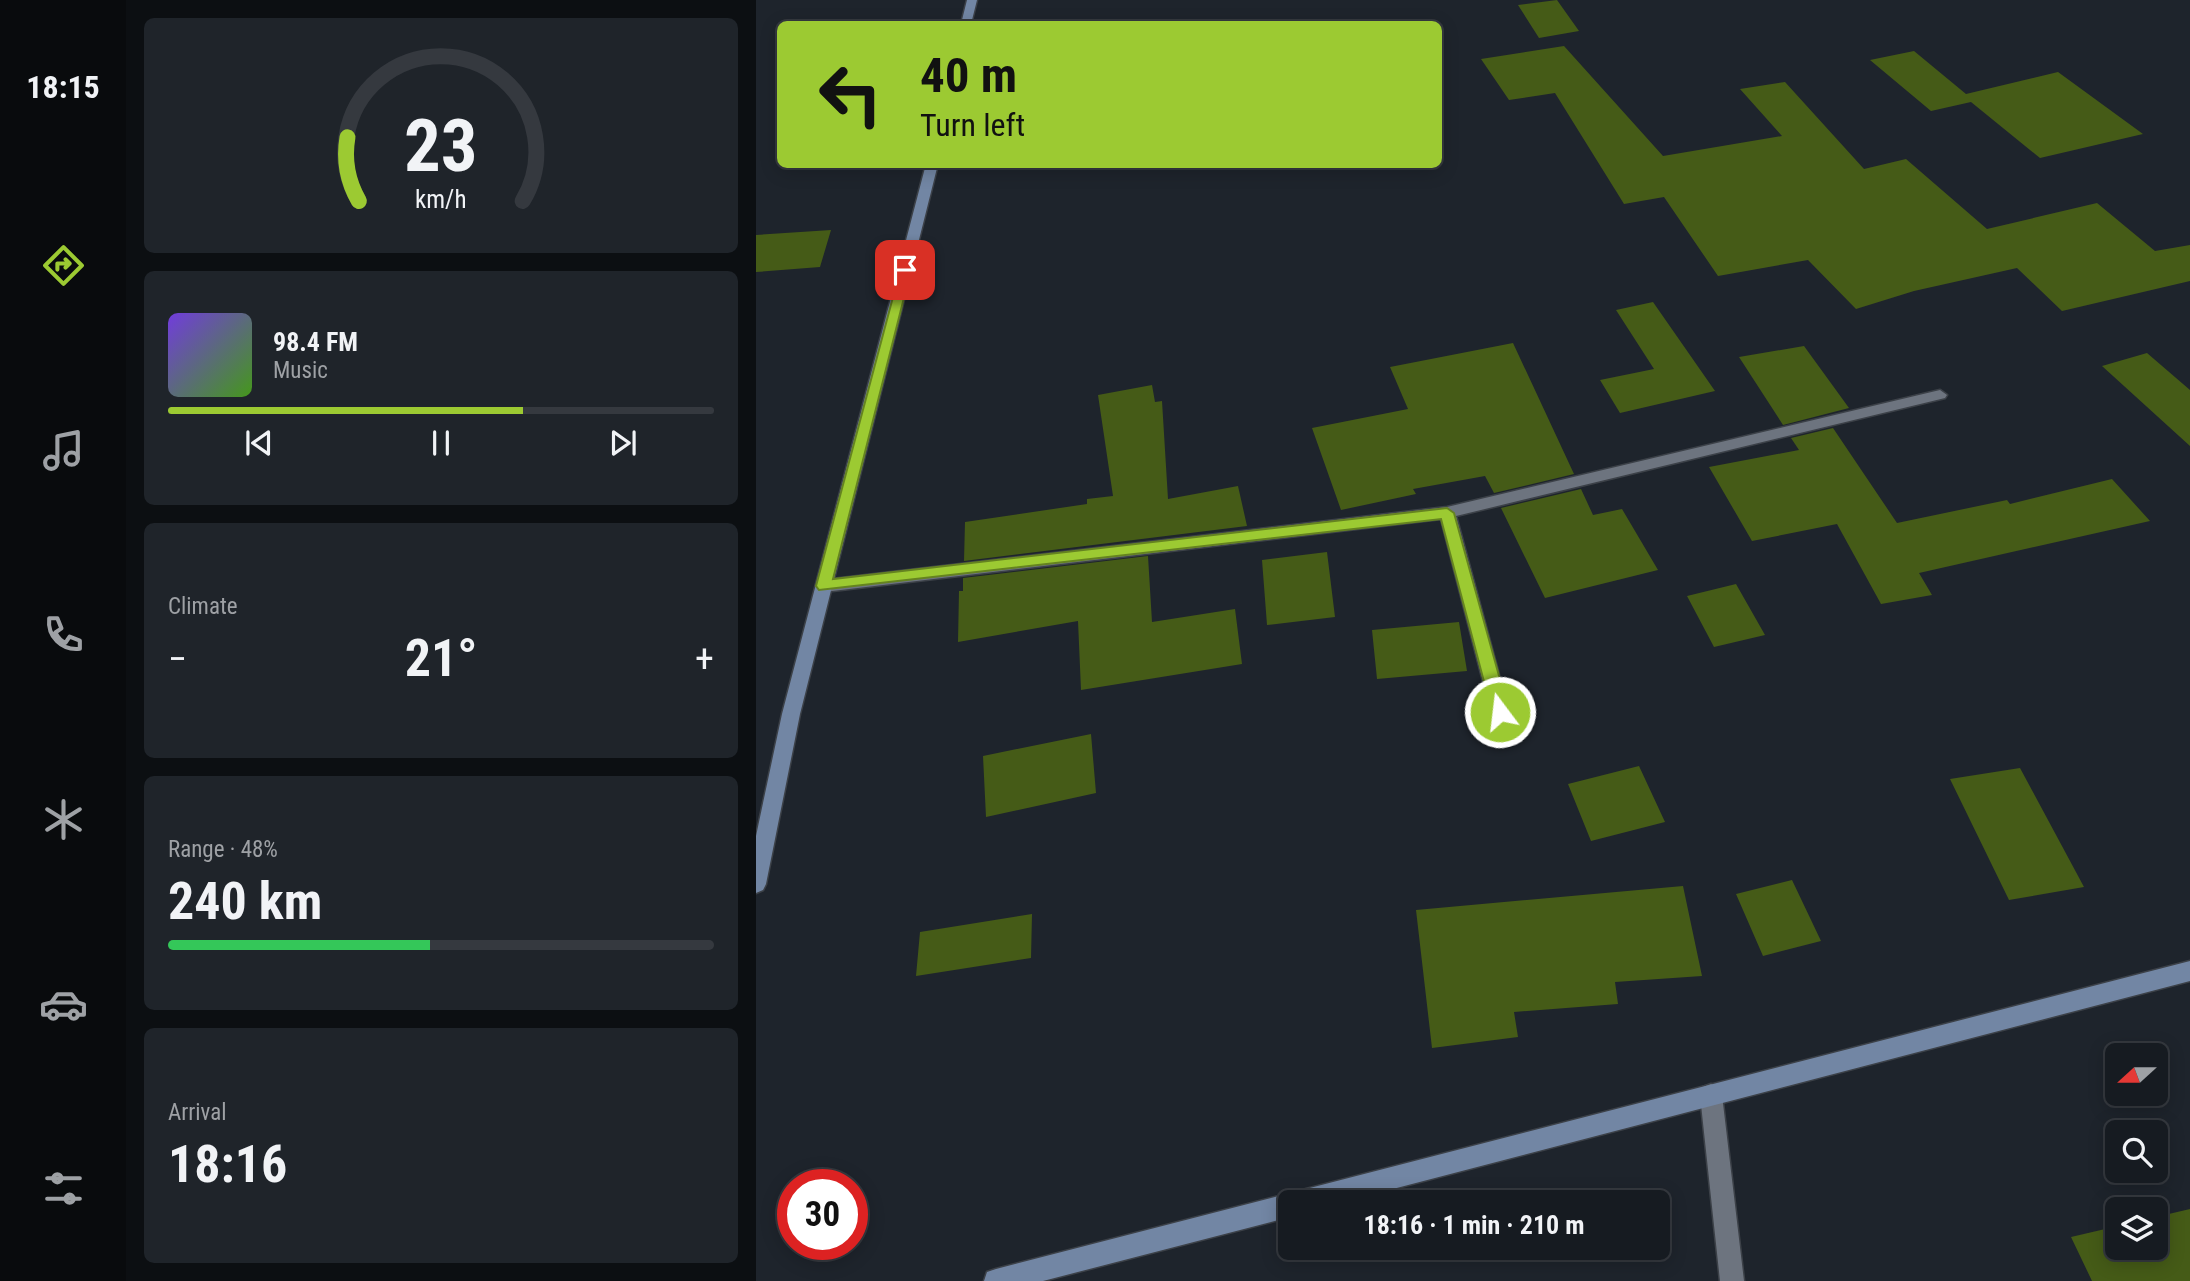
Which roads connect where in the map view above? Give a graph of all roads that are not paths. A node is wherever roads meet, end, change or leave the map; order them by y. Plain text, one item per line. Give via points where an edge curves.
1 (972, 0) edge
2 (967, 21) edge
3 (931, 168) edge
4 (1940, 395) dead end
5 (1447, 513) junction
6 (824, 586) junction
7 (1500, 712) dead end
8 (756, 884) edge
9 (2190, 971) edge
10 (1711, 1095) junction
11 (1345, 1190) edge
12 (1278, 1208) edge
13 (996, 1281) edge
14 (1732, 1281) edge

1 - 2 main road
3 - 6 main road
4 - 5 street
5 - 6 street
5 - 7 street
6 - 8 main road via 791,714
9 - 10 main road
10 - 11 main road
10 - 14 street
12 - 13 main road

